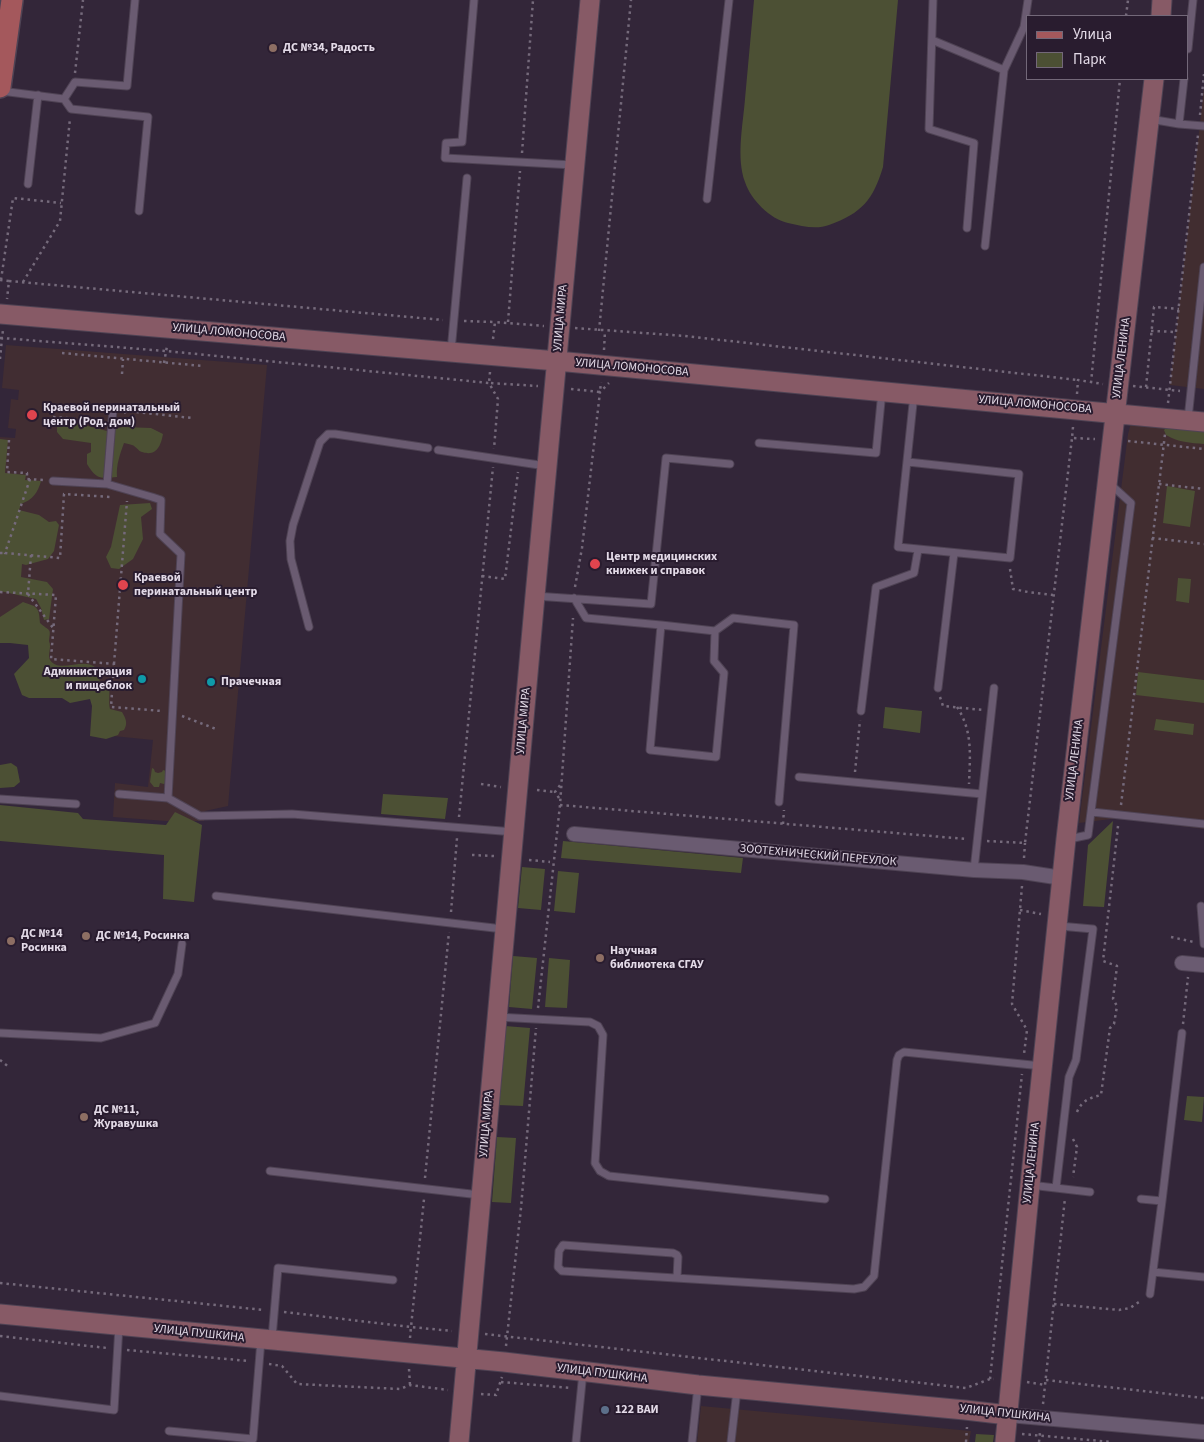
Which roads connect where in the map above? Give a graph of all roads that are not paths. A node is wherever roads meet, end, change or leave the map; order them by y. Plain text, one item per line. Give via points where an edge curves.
1 (12, 0) edge
2 (135, 0) edge
3 (474, 0) edge
4 (590, 0) edge
5 (729, 0) edge
6 (933, 0) edge
7 (1028, 0) edge
8 (1162, 0) edge
9 (1193, 0) edge
10 (1161, 15) edge
11 (1189, 39) edge
12 (932, 40) junction
13 (1004, 70) junction
14 (1154, 80) edge
15 (1184, 80) edge
16 (0, 89) edge
17 (38, 95) junction
18 (64, 98) junction
19 (1149, 119) junction
20 (1179, 124) junction
21 (1201, 126) edge
22 (576, 165) junction
23 (467, 178) dead end
24 (28, 184) dead end
25 (707, 199) dead end
26 (139, 212) dead end
27 (967, 228) dead end
28 (985, 246) dead end
29 (1204, 267) edge
30 (0, 314) edge
31 (451, 351) junction
32 (557, 361) junction
33 (882, 391) junction
34 (914, 394) junction
35 (113, 409) dead end
36 (1115, 413) junction
37 (1196, 421) edge
38 (759, 443) dead end
39 (428, 448) dead end
40 (438, 450) dead end
41 (908, 462) junction
42 (730, 464) dead end
43 (547, 466) junction
44 (50, 480) road end
45 (1107, 481) junction
46 (107, 484) junction
47 (918, 550) junction
48 (954, 552) junction
49 (535, 596) junction
50 (574, 598) junction
51 (661, 625) junction
52 (309, 627) dead end
53 (715, 631) junction
54 (938, 688) road end
55 (994, 688) dead end
56 (860, 711) road end
57 (799, 776) dead end
58 (120, 794) dead end
59 (982, 794) junction
60 (168, 798) junction
61 (0, 799) edge
62 (779, 802) dead end
63 (76, 804) dead end
64 (1092, 812) junction
65 (1204, 824) edge
66 (514, 832) junction
67 (574, 834) dead end
68 (1066, 839) junction
69 (974, 870) junction
70 (1062, 878) junction
71 (216, 896) dead end
72 (1201, 906) dead end
73 (1057, 926) junction
74 (506, 930) junction
75 (182, 944) dead end
76 (1204, 944) edge
77 (1185, 963) road end
78 (1204, 965) edge
79 (497, 1016) junction
80 (0, 1032) edge
81 (1182, 1033) road end
82 (1042, 1066) junction
83 (270, 1171) dead end
84 (1030, 1185) junction
85 (1056, 1188) junction
86 (1090, 1192) dead end
87 (480, 1195) junction
88 (825, 1199) dead end
89 (1141, 1199) dead end
90 (1162, 1202) junction
91 (1153, 1272) junction
92 (1204, 1277) edge
93 (677, 1278) junction
94 (393, 1280) dead end
95 (1150, 1294) road end
96 (0, 1314) edge
97 (119, 1326) junction
98 (266, 1340) junction
99 (466, 1359) junction
100 (583, 1371) junction
101 (698, 1384) junction
102 (737, 1388) junction
103 (0, 1396) edge
104 (1008, 1415) junction
105 (170, 1431) dead end
106 (1204, 1432) edge
107 (459, 1442) edge
108 (576, 1442) edge
109 (692, 1442) edge
110 (731, 1442) edge
111 (1005, 1442) edge

1 - 16 main road
2 - 18 lane via 127,86 75,82
3 - 22 lane via 462,142 446,143 445,158
4 - 22 main road, УЛИЦА МИРА
5 - 25 lane
6 - 12 lane
7 - 13 lane via 1024,27
8 - 10 main road
9 - 11 lane
12 - 13 lane
12 - 27 lane via 930,129 974,143
13 - 28 lane
14 - 19 main road, УЛИЦА ЛЕНИНА
15 - 20 lane
16 - 17 lane
17 - 18 lane
17 - 24 lane
18 - 26 lane via 71,109 148,117
19 - 20 lane
19 - 36 main road, УЛИЦА ЛЕНИНА
20 - 21 lane
22 - 32 main road, УЛИЦА МИРА
23 - 31 lane
29 - 37 lane
30 - 31 main road, УЛИЦА ЛОМОНОСОВА
31 - 32 main road, УЛИЦА ЛОМОНОСОВА
32 - 33 main road, УЛИЦА ЛОМОНОСОВА via 606,374
32 - 43 main road, УЛИЦА МИРА
33 - 34 main road, УЛИЦА ЛОМОНОСОВА
33 - 38 lane via 876,454
34 - 36 main road, УЛИЦА ЛОМОНОСОВА
34 - 41 lane
35 - 46 lane
36 - 37 main road, УЛИЦА ЛОМОНОСОВА
36 - 45 main road, УЛИЦА ЛЕНИНА
39 - 52 lane via 335,434 328,434 320,442 290,541 291,559
40 - 43 lane
41 - 47 lane via 898,547
41 - 48 lane via 1019,474 1010,558
42 - 50 lane via 666,458 651,604
43 - 49 main road, УЛИЦА МИРА
44 - 46 lane
45 - 64 lane via 1131,503
45 - 68 main road, УЛИЦА ЛЕНИНА
46 - 60 lane via 161,500 160,534 181,554
47 - 48 lane
47 - 56 lane via 914,572 876,587
48 - 54 lane
49 - 50 lane
49 - 66 main road, УЛИЦА МИРА
50 - 51 lane via 586,618
51 - 53 lane
51 - 53 lane via 650,750 716,757 724,673 714,660
53 - 62 lane via 732,618 794,625
55 - 59 lane
57 - 59 lane
58 - 60 lane
59 - 69 lane
60 - 66 lane via 200,816 292,814
61 - 63 lane
64 - 65 lane
64 - 68 lane via 1088,835
66 - 74 main road, УЛИЦА МИРА
67 - 69 street, ЗООТЕХНИЧЕСКИЙ ПЕРЕУЛОК
68 - 70 main road, УЛИЦА ЛЕНИНА
69 - 70 street, ЗООТЕХНИЧЕСКИЙ ПЕРЕУЛОК
70 - 73 main road, УЛИЦА ЛЕНИНА
71 - 74 lane
72 - 76 lane
73 - 82 main road, УЛИЦА ЛЕНИНА
73 - 85 lane via 1093,929
74 - 79 main road, УЛИЦА МИРА
75 - 80 lane via 178,974 155,1023 100,1038
77 - 78 street
79 - 87 main road, УЛИЦА МИРА
79 - 88 lane via 590,1022 598,1026 602,1035 595,1163 600,1171 609,1176
81 - 90 lane
82 - 84 main road, УЛИЦА ЛЕНИНА
82 - 93 lane via 904,1052 899,1055 874,1276 864,1287
83 - 87 lane
84 - 85 lane
84 - 104 main road, УЛИЦА ЛЕНИНА
85 - 86 lane
87 - 99 main road, УЛИЦА МИРА
89 - 90 lane
90 - 91 lane
91 - 92 lane
91 - 95 lane
93 - 93 lane via 562,1271 558,1267 559,1251 563,1245 673,1253 678,1257
94 - 98 lane via 278,1268 274,1311
96 - 97 main road, УЛИЦА ПУШКИНА
97 - 98 main road, УЛИЦА ПУШКИНА
97 - 103 lane via 114,1410
98 - 99 main road, УЛИЦА ПУШКИНА
98 - 105 lane via 258,1362 253,1439
99 - 100 main road, УЛИЦА ПУШКИНА
99 - 107 main road, УЛИЦА МИРА
100 - 101 main road, УЛИЦА ПУШКИНА
100 - 108 lane
101 - 102 main road, УЛИЦА ПУШКИНА
101 - 109 lane
102 - 104 main road, УЛИЦА ПУШКИНА
102 - 110 lane
104 - 106 street, УЛИЦА ПУШКИНА
104 - 111 main road, УЛИЦА ЛЕНИНА

